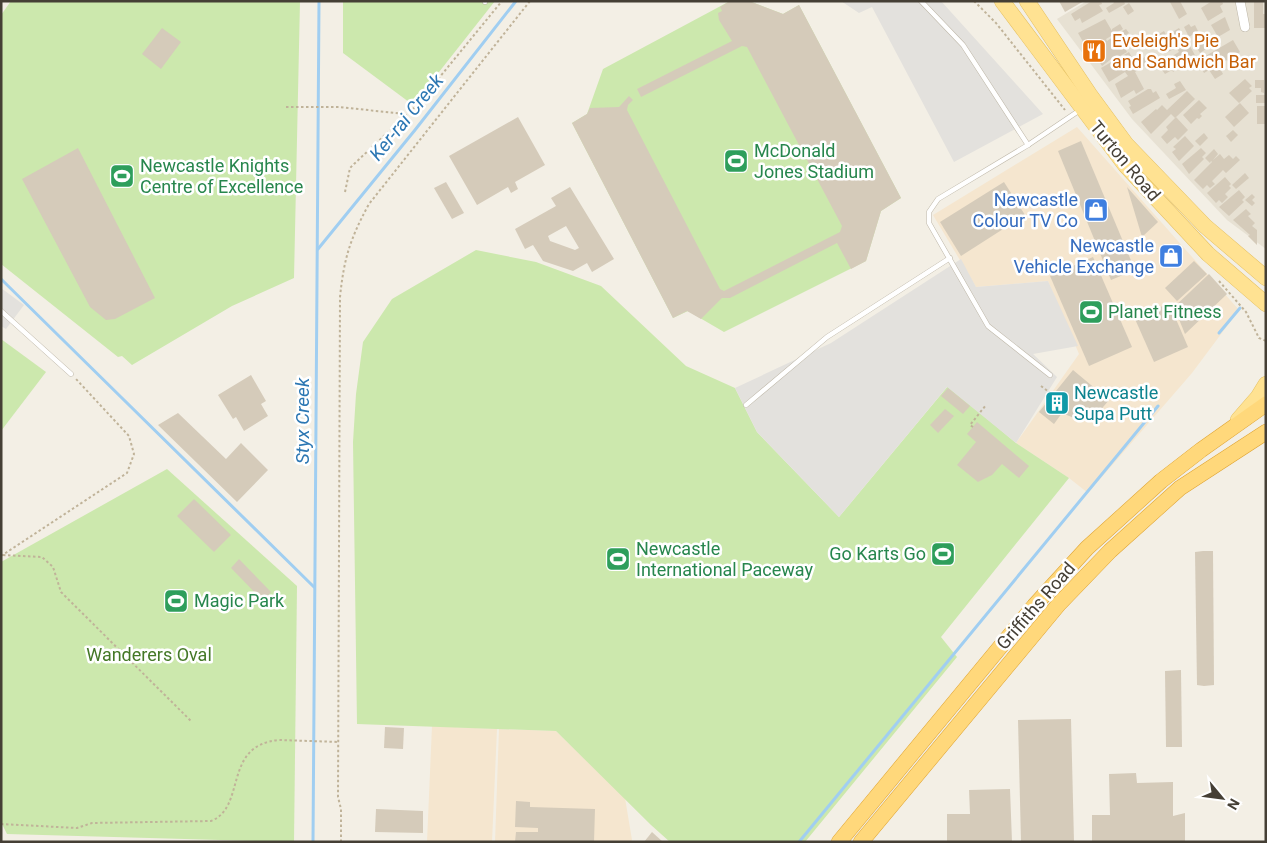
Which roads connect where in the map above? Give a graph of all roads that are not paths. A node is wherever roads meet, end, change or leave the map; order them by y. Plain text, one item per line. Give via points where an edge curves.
1 (921, 1) edge
2 (1002, 1) edge
3 (1240, 1) edge
4 (1030, 2) edge
5 (1245, 27) dead end
6 (1081, 109) junction
7 (1028, 145) junction
8 (950, 258) junction
9 (1248, 264) junction
10 (1266, 272) edge
11 (1266, 278) edge
12 (1266, 304) edge
13 (1, 310) edge
14 (71, 374) road end
15 (1050, 375) dead end
16 (1266, 384) edge
17 (1266, 404) edge
18 (746, 405) dead end
19 (1266, 432) edge
20 (1224, 433) junction
21 (969, 685) junction
22 (982, 695) junction
23 (839, 842) edge
24 (861, 842) edge

1 - 7 lane via 963,44
2 - 6 main road, Turton Road
3 - 5 street
4 - 9 main road, Turton Road via 1126,144 1205,226
6 - 7 lane
6 - 12 main road, Turton Road via 1124,165 1189,234
7 - 8 lane via 938,199 929,212 929,223
8 - 15 lane via 988,326
8 - 18 lane via 827,337
9 - 10 main road
9 - 11 main road, Turton Road
13 - 14 lane
16 - 20 main road via 1243,415
17 - 20 highway, Griffiths Road
19 - 22 highway, Griffiths Road via 1180,488 1117,544 1058,604
20 - 21 highway, Griffiths Road via 1161,481 1087,548
21 - 22 highway
21 - 23 highway, Griffiths Road
22 - 24 highway, Griffiths Road

